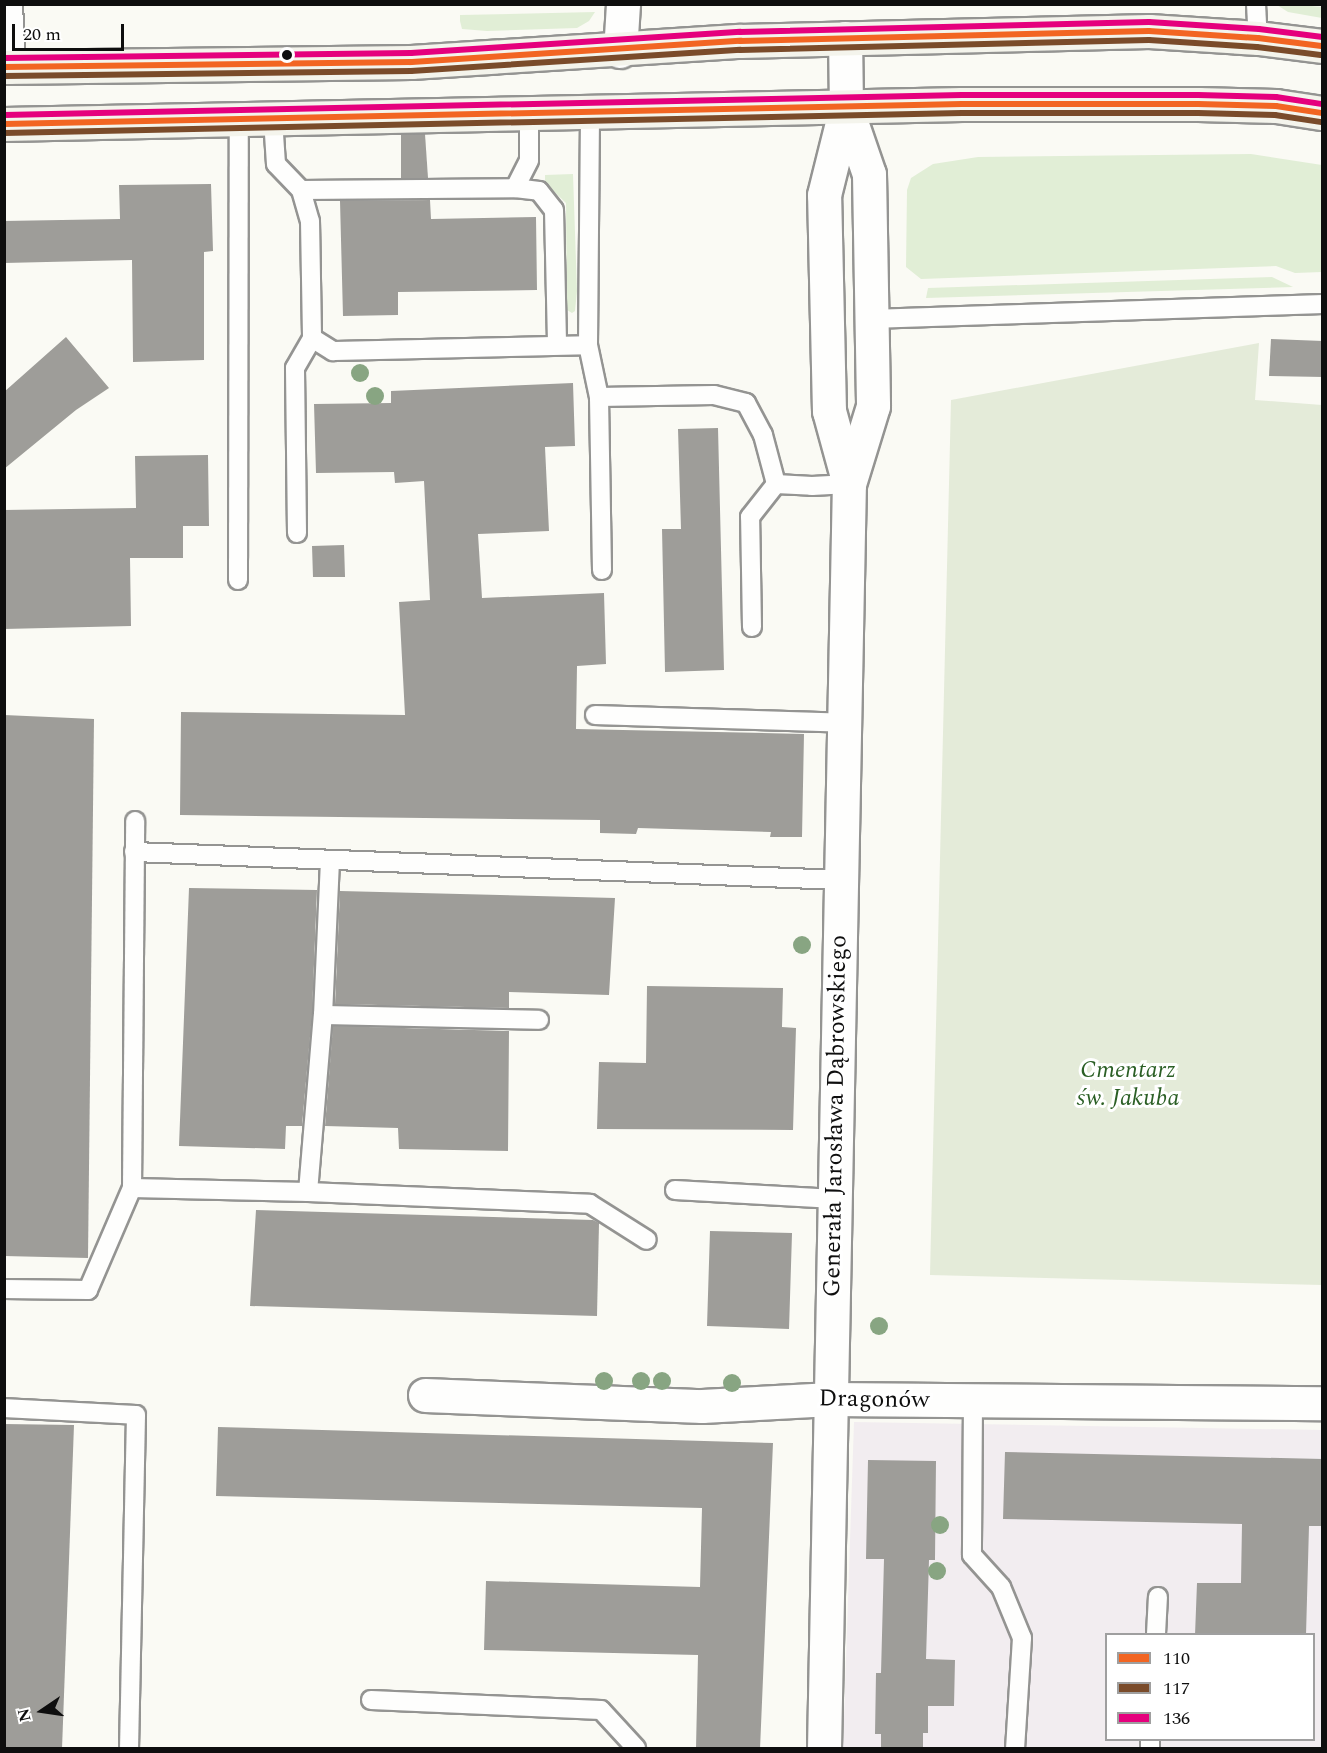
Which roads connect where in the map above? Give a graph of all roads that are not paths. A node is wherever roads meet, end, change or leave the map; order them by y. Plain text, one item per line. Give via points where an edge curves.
1 (5, 4) edge
2 (623, 4) edge
3 (1256, 4) edge
4 (844, 38) junction
5 (1258, 38) junction
6 (1323, 46) edge
7 (620, 51) junction
8 (7, 67) edge
9 (846, 107) junction
10 (590, 112) junction
11 (529, 113) junction
12 (1323, 113) edge
13 (273, 119) junction
14 (239, 120) junction
15 (4, 124) edge
16 (515, 188) junction
17 (301, 190) junction
18 (1323, 304) edge
19 (872, 319) junction
20 (312, 338) junction
21 (557, 345) junction
22 (588, 345) junction
23 (599, 397) junction
24 (776, 484) junction
25 (849, 484) junction
26 (297, 533) dead end
27 (602, 570) dead end
28 (238, 579) dead end
29 (752, 627) dead end
30 (596, 715) dead end
31 (844, 723) junction
32 (135, 821) dead end
33 (134, 852) junction
34 (330, 860) junction
35 (841, 880) junction
36 (323, 1015) junction
37 (539, 1020) dead end
38 (132, 1188) junction
39 (675, 1190) dead end
40 (308, 1192) junction
41 (835, 1199) junction
42 (647, 1240) dead end
43 (4, 1289) edge
44 (426, 1395) dead end
45 (831, 1399) junction
46 (973, 1401) junction
47 (1323, 1403) edge
48 (4, 1408) edge
49 (1158, 1597) dead end
50 (1156, 1633) edge
51 (371, 1700) dead end
52 (129, 1749) edge
53 (636, 1749) edge
54 (824, 1749) edge
55 (1015, 1749) edge

1 - 8 street
2 - 7 street
3 - 5 lane
4 - 5 main road via 1149,31
4 - 7 main road via 740,41
4 - 9 street, Generała Jarosława Dąbrowskiego
5 - 6 main road
7 - 8 main road via 411,62
9 - 10 main road
9 - 12 main road via 1198,104 1276,106
9 - 19 street, Generała Jarosława Dąbrowskiego via 869,174
9 - 25 street, Generała Jarosława Dąbrowskiego via 824,195 829,411
10 - 11 main road
10 - 22 lane
11 - 13 main road
11 - 16 lane via 529,160
13 - 14 main road
13 - 17 lane via 276,164
14 - 15 main road
14 - 28 lane
16 - 17 lane
16 - 21 lane via 539,191 554,210
17 - 20 lane via 310,221
18 - 19 lane
19 - 25 street, Generała Jarosława Dąbrowskiego via 873,406
20 - 21 lane via 333,351
20 - 26 lane via 295,368
21 - 22 lane
22 - 23 lane
23 - 24 lane via 714,395 746,403 763,435
23 - 27 lane
24 - 25 lane
24 - 29 lane via 750,517
25 - 31 street, Generała Jarosława Dąbrowskiego
30 - 31 lane
31 - 35 street, Generała Jarosława Dąbrowskiego
32 - 33 lane
33 - 34 lane
33 - 38 lane
34 - 35 lane
34 - 36 lane
35 - 41 street, Generała Jarosława Dąbrowskiego
36 - 37 lane
36 - 40 lane
38 - 40 lane
38 - 43 lane via 88,1290
39 - 41 lane
40 - 42 lane via 590,1204
41 - 45 street, Generała Jarosława Dąbrowskiego
44 - 45 street, Dragonów via 702,1406
45 - 46 street, Dragonów
45 - 54 street, Generała Jarosława Dąbrowskiego
46 - 47 street, Dragonów
46 - 55 lane via 972,1555 1001,1587 1022,1638
48 - 52 lane via 136,1415
49 - 50 lane
51 - 53 lane via 601,1710

